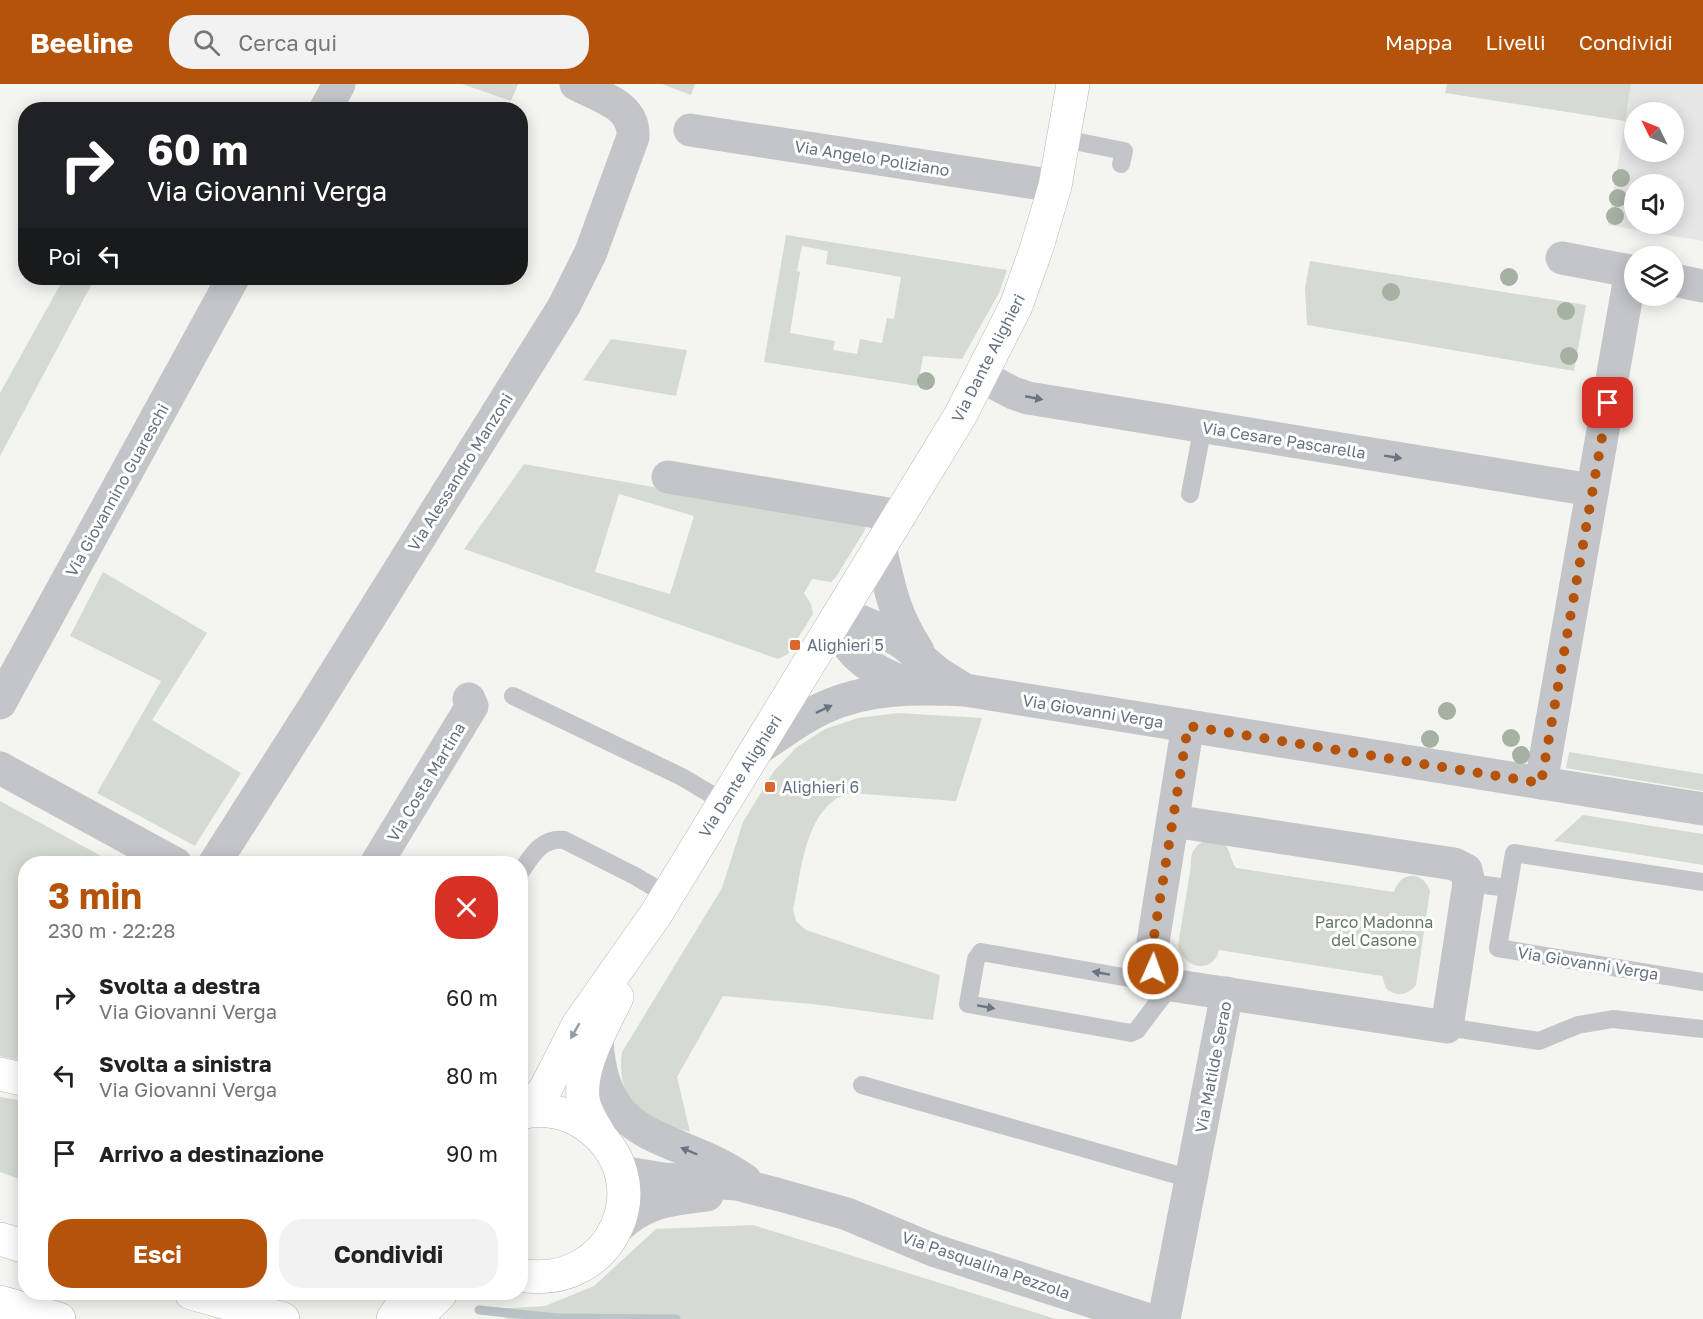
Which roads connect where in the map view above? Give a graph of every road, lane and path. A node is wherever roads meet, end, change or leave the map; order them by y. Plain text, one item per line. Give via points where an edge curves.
1 (339, 84) edge
2 (576, 84) edge
3 (1072, 84) edge
4 (329, 102) edge
5 (690, 130) dead end
6 (1064, 139) junction
7 (1121, 165) dead end
8 (1055, 186) junction
9 (1562, 258) dead end
10 (1624, 270) edge
11 (1684, 282) edge
12 (229, 285) edge
13 (1703, 286) edge
14 (1627, 306) edge
15 (981, 376) junction
16 (1203, 426) junction
17 (668, 477) dead end
18 (1592, 490) junction
19 (1190, 494) dead end
20 (900, 516) junction
21 (880, 547) junction
22 (839, 616) junction
23 (919, 673) junction
24 (513, 696) dead end
25 (469, 699) dead end
26 (0, 703) edge
27 (1188, 726) junction
28 (756, 750) junction
29 (0, 768) edge
30 (1541, 783) junction
31 (724, 802) junction
32 (1703, 809) edge
33 (1173, 821) junction
34 (161, 856) edge
35 (219, 856) edge
36 (381, 856) edge
37 (528, 863) edge
38 (1703, 882) edge
39 (1469, 883) junction
40 (1508, 888) junction
41 (662, 904) junction
42 (1164, 980) junction
43 (1703, 982) edge
44 (1227, 993) junction
45 (1447, 1027) junction
46 (1703, 1029) edge
47 (597, 1038) junction
48 (0, 1074) edge
49 (18, 1078) edge
50 (862, 1085) dead end
51 (528, 1107) edge
52 (528, 1111) edge
53 (598, 1134) junction
54 (621, 1173) junction
55 (1191, 1179) junction
56 (759, 1189) junction
57 (617, 1228) junction
58 (0, 1239) edge
59 (18, 1245) edge
60 (528, 1277) edge
61 (216, 1300) edge
62 (405, 1300) edge
63 (434, 1300) edge
64 (0, 1302) edge
65 (59, 1319) edge
66 (283, 1319) edge
67 (393, 1319) edge
68 (419, 1319) edge
69 (1146, 1319) edge
70 (1164, 1319) edge

1 - 4 street
2 - 35 street, Via Alessandro Manzoni via 621,107 632,119 634,128 591,252 564,306
3 - 6 main road, Via Dante Alighieri
5 - 8 street, Via Angelo Poliziano
6 - 7 lane via 1124,151
6 - 8 main road, Via Dante Alighieri
8 - 15 main road, Via Dante Alighieri via 1016,306
9 - 10 street
11 - 13 street
12 - 26 street, Via Giovannino Guareschi
14 - 18 street
15 -> 16 street, Via Cesare Pascarella via 1028,398
15 - 20 main road, Via Dante Alighieri
16 -> 18 street, Via Cesare Pascarella
16 - 19 lane
17 - 20 street
18 - 30 street
20 - 21 main road, Via Dante Alighieri
21 - 22 main road, Via Dante Alighieri
21 - 23 street via 890,594
22 - 23 street via 883,631
22 - 28 main road, Via Dante Alighieri
23 - 27 street, Via Giovanni Verga via 965,690
28 -> 23 street, Via Giovanni Verga via 824,708
24 - 31 lane via 682,777
25 - 36 street, Via Costa Martina via 472,706
27 - 30 street, Via Giovanni Verga
27 - 33 street
28 - 31 main road, Via Dante Alighieri
29 - 34 street
30 - 32 street, Via Giovanni Verga
31 - 41 main road, Via Dante Alighieri
33 - 39 street via 1454,864 1466,870
33 - 42 street via 1150,961
37 - 41 lane via 544,842 564,840 635,876
38 - 40 lane, Via Giovanni Verga via 1514,853
39 - 40 lane
39 - 45 street
40 - 43 lane, Via Giovanni Verga via 1498,948
41 - 47 main road, Via Dante Alighieri
41 -> 51 main road, Via Dante Alighieri via 578,1025 546,1088
42 -> 42 lane via 1146,981 981,952 976,959 968,1004 1131,1033 1137,1030
42 - 44 street, Via Matilde Serao
44 - 45 street
44 - 55 street, Via Matilde Serao
45 - 46 lane via 1539,1041 1578,1025 1613,1019
47 - 53 main road, Via Dante Alighieri via 582,1093
56 -> 47 street, Via Pasqualina Pezzola via 720,1165 634,1126 609,1096 600,1070
48 - 49 main road
50 - 55 lane
52 - 53 main road via 562,1113
53 - 54 main road via 613,1151
54 - 56 street, Via Pasqualina Pezzola
54 - 57 main road via 624,1201
55 - 70 street, Via Matilde Serao
56 - 57 street, Via Pasqualina Pezzola via 656,1204 638,1210
56 - 69 street, Via Pasqualina Pezzola via 847,1214 933,1250
57 - 60 main road via 603,1249 585,1265 562,1275
58 - 59 main road
61 - 66 main road
62 - 67 main road
63 - 68 main road
64 - 65 main road

